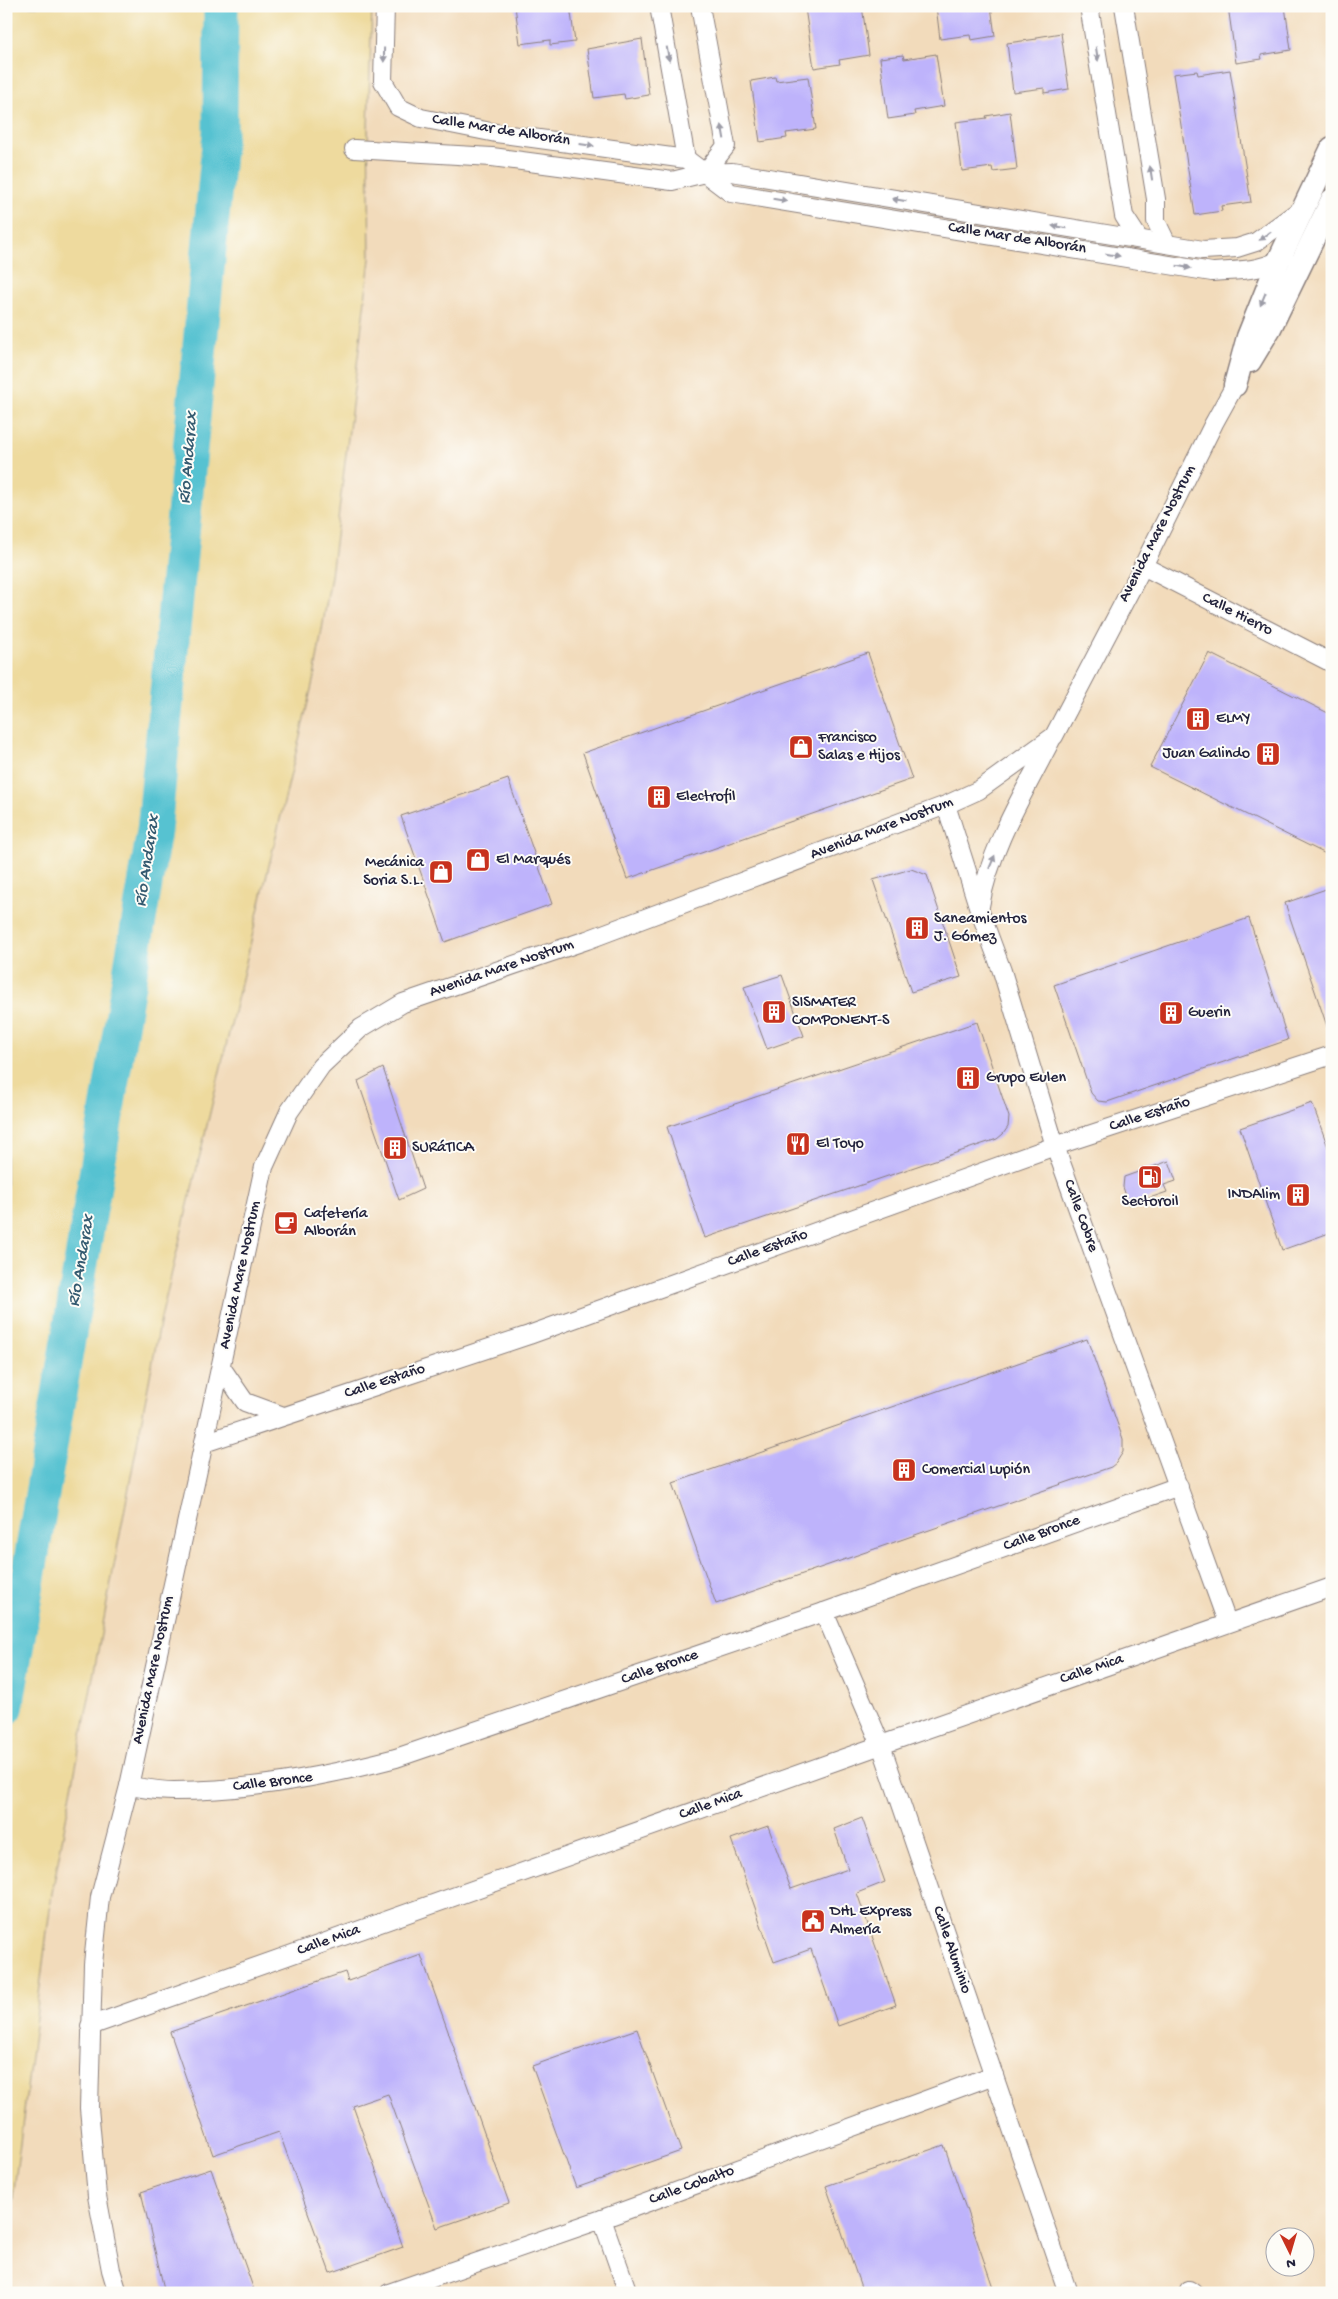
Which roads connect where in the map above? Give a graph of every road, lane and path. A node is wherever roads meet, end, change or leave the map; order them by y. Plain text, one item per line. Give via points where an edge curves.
1 (385, 6) edge
2 (659, 6) edge
3 (700, 6) edge
4 (1089, 6) edge
5 (1124, 6) edge
6 (1332, 148) edge
7 (354, 149) dead end
8 (686, 159) junction
9 (705, 173) junction
10 (1332, 200) edge
11 (1304, 207) junction
12 (1124, 216) junction
13 (1156, 222) junction
14 (1320, 223) junction
15 (1107, 235) junction
16 (1139, 240) junction
17 (1167, 244) junction
18 (1136, 258) junction
19 (1278, 262) junction
20 (1235, 385) junction
21 (1143, 566) junction
22 (1332, 663) edge
23 (1054, 736) junction
24 (946, 805) junction
25 (979, 909) junction
26 (1332, 1055) edge
27 (1055, 1146) junction
28 (220, 1366) junction
29 (283, 1416) junction
30 (204, 1443) junction
31 (1179, 1486) junction
32 (1332, 1587) edge
33 (824, 1612) junction
34 (1227, 1622) junction
35 (880, 1745) junction
36 (129, 1786) junction
37 (90, 2026) junction
38 (994, 2075) junction
39 (602, 2220) junction
40 (118, 2293) edge
41 (389, 2293) edge
42 (628, 2293) edge
43 (1068, 2293) edge

1 -> 8 street, Calle Mar de Alborán via 383,81 398,106 421,118 496,133
2 -> 8 street
9 -> 3 street via 726,146
4 -> 12 street
13 -> 5 street via 1156,199
6 - 11 street, Avenida Mare Nostrum
7 - 9 street via 492,157 672,181
8 - 9 street, Calle Mar de Alborán
15 -> 9 street, Calle Mar de Alborán via 732,172
9 -> 18 street, Calle Mar de Alborán via 731,192
10 - 14 street, Avenida Mare Nostrum
11 -> 17 street, Calle Mar de Alborán via 1256,242 1237,248 1203,250
11 - 19 street, Avenida Mare Nostrum
12 - 15 street
12 - 16 street
13 - 16 street
13 - 17 street
14 - 19 street, Calle Mar de Alborán
14 - 20 street, Avenida Mare Nostrum via 1270,328
15 - 16 street, Calle Mar de Alborán
16 - 17 street, Calle Mar de Alborán
16 - 18 street
18 -> 19 street, Calle Mar de Alborán via 1212,272 1252,269
19 -> 20 street, Avenida Mare Nostrum via 1248,336
20 - 21 street, Avenida Mare Nostrum
21 - 22 street, Calle Hierro
21 - 23 street, Avenida Mare Nostrum
23 - 24 street, Avenida Mare Nostrum via 979,790
25 -> 23 street, Avenida Mare Nostrum via 984,880 1011,817
24 - 25 street, Calle Cobre
24 - 28 street, Avenida Mare Nostrum via 587,940 403,1003 361,1028 321,1066 290,1112 264,1167
25 - 27 street, Calle Cobre via 1002,971
26 - 27 street, Calle Estaño
27 - 29 street, Calle Estaño via 530,1334
27 - 31 street, Calle Cobre
28 - 29 street via 245,1402
28 - 30 street, Avenida Mare Nostrum
29 - 30 street, Calle Estaño
30 - 36 street, Avenida Mare Nostrum
31 - 33 street, Calle Bronce
31 - 34 street, Calle Cobre
32 - 34 street, Calle Mica
33 - 35 street, Calle Aluminio
33 - 36 street, Calle Bronce via 396,1758 344,1772 247,1787 172,1791
34 - 35 street, Calle Mica
35 - 37 street, Calle Mica
35 - 38 street, Calle Aluminio
36 - 37 street, Avenida Mare Nostrum via 100,1897
37 - 40 street, Avenida Mare Nostrum via 89,2108 96,2196
38 - 39 street, Calle Cobalto
38 - 43 street, Calle Aluminio
39 - 41 street, Calle Cobalto
39 - 42 street

